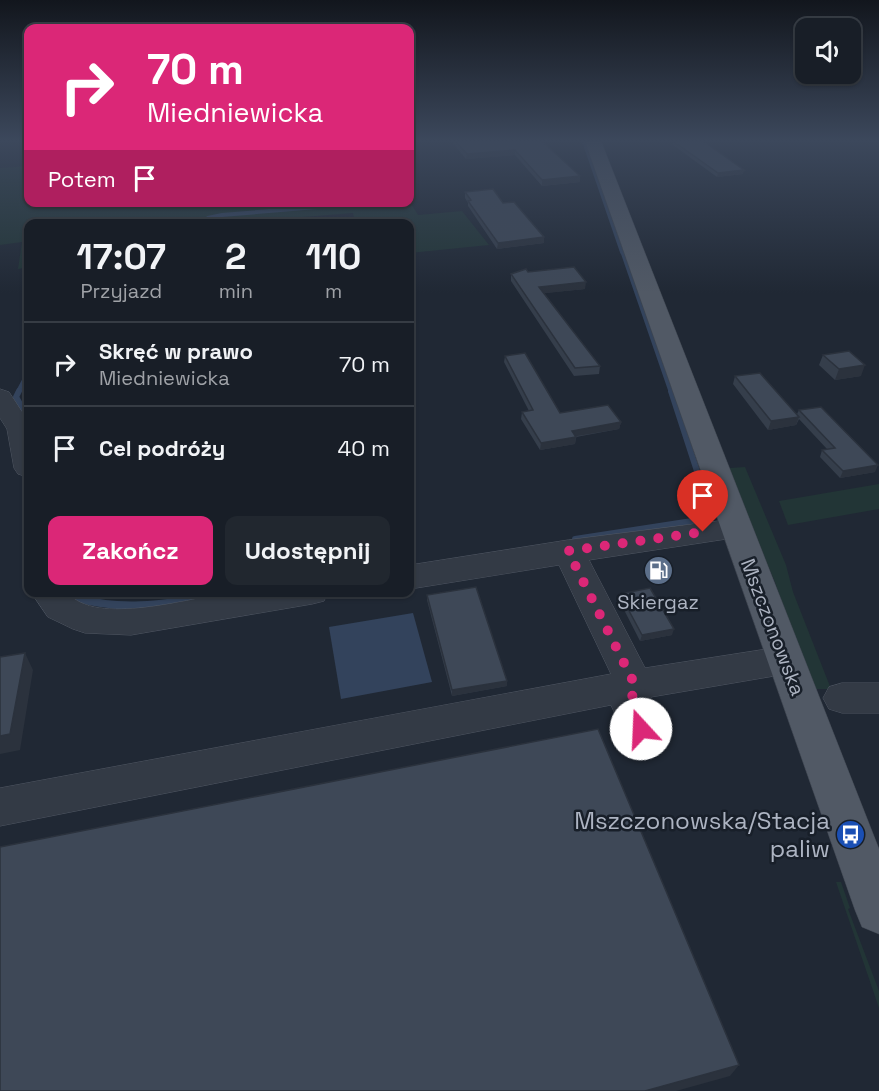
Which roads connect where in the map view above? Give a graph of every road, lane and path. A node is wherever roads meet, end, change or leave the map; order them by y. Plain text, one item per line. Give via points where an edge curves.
1 (612, 192) edge
2 (0, 397) edge
3 (24, 448) edge
4 (735, 529) junction
5 (568, 551) junction
6 (414, 576) edge
7 (51, 597) edge
8 (282, 597) edge
9 (786, 660) junction
10 (635, 685) junction
11 (842, 698) dead end
12 (879, 698) edge
13 (641, 729) dead end
14 (0, 807) edge
15 (879, 910) edge

1 - 4 main road, Mszczonowska
2 - 3 street via 20,429
4 - 5 street
4 - 9 main road, Mszczonowska
5 - 6 street
5 - 10 street
7 - 8 street via 60,608 85,620 131,622
9 - 10 street
9 - 15 main road, Mszczonowska
10 - 13 street via 630,705
10 - 14 street
11 - 12 street

